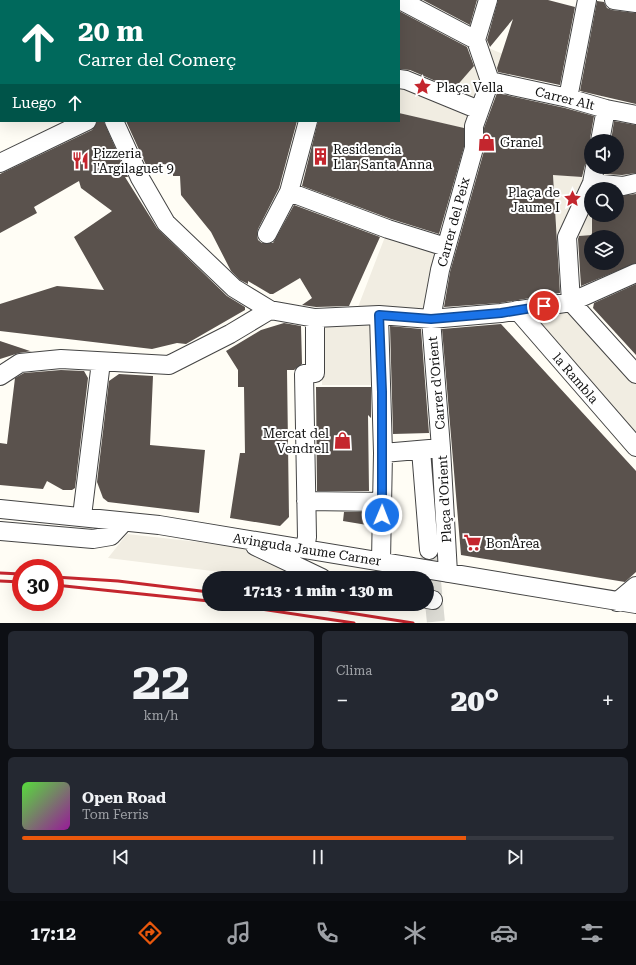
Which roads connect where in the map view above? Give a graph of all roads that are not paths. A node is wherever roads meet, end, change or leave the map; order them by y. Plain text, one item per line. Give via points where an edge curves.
1 (400, 0) edge
2 (488, 0) edge
3 (587, 0) edge
4 (614, 0) edge
5 (636, 4) edge
6 (477, 44) junction
7 (402, 79) edge
8 (491, 81) junction
9 (568, 98) junction
10 (606, 109) junction
11 (636, 115) edge
12 (476, 118) junction
13 (85, 122) edge
14 (114, 122) edge
15 (308, 122) edge
16 (601, 134) edge
17 (0, 163) edge
18 (593, 175) edge
19 (636, 183) edge
20 (289, 192) junction
21 (267, 234) dead end
22 (446, 247) junction
23 (636, 273) edge
24 (571, 302) junction
25 (270, 310) junction
26 (517, 310) junction
27 (379, 315) junction
28 (315, 318) junction
29 (431, 319) junction
30 (101, 362) junction
31 (636, 374) edge
32 (0, 376) edge
33 (636, 447) edge
34 (442, 448) junction
35 (421, 450) junction
36 (383, 453) junction
37 (306, 501) junction
38 (383, 502) junction
39 (0, 509) edge
40 (82, 516) junction
41 (124, 522) junction
42 (0, 531) edge
43 (244, 539) junction
44 (305, 549) junction
45 (429, 550) tunnel mouth
46 (381, 562) junction
47 (307, 571) edge
48 (448, 573) junction
49 (636, 586) edge
50 (617, 602) junction
51 (636, 604) edge

1 - 6 street
2 - 6 street
3 - 9 street
4 - 5 street
6 - 8 street
7 - 12 street
8 - 9 street, Carrer Alt
8 - 12 street
9 - 10 street, Carrer Alt
10 - 11 street, Carrer Alt
10 - 16 street
12 - 22 street, Carrer del Peix via 474,148
13 - 17 street
14 - 25 street via 140,178 166,223 234,288
15 - 20 street
18 - 19 street via 623,186
18 - 24 street via 567,237
20 - 21 street
20 - 22 street via 388,229
22 - 29 street, Carrer del Peix
23 - 24 street
24 - 26 street
24 - 31 street
25 - 28 street
25 - 30 street via 169,365
26 - 29 street
26 - 33 street, la Rambla
27 - 28 street
27 - 29 street
27 - 36 street
28 - 37 street via 315,373 304,374
29 - 34 street, Carrer d'Orient
30 - 32 street via 61,359 20,363
30 - 40 street
34 - 35 street, Plaça d'Orient
34 - 48 street, Plaça d'Orient
35 - 36 street, Plaça d'Orient
35 - 45 street
36 - 38 street
37 - 38 street
37 - 44 street
38 - 46 street
39 - 40 street, Avinguda Jaume Carner
40 - 41 street, Avinguda Jaume Carner
41 - 42 street via 111,536 93,539
41 - 43 street, Avinguda Jaume Carner
43 - 44 street, Avinguda Jaume Carner
43 - 47 street
44 - 46 street, Avinguda Jaume Carner
46 - 48 street, Avinguda Jaume Carner
48 - 50 street, Avinguda Jaume Carner
49 - 50 street
50 - 51 street, Avinguda Jaume Carner

